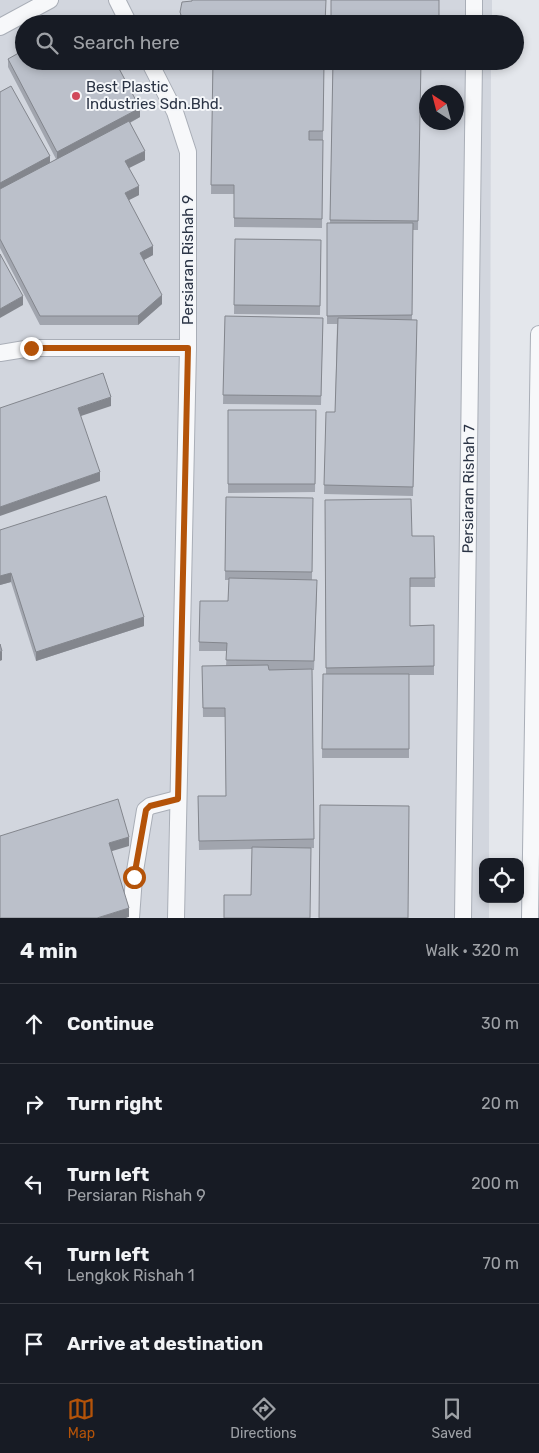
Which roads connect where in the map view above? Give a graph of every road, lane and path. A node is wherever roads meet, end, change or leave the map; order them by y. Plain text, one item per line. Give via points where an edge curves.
1 (50, 0) edge
2 (117, 0) edge
3 (474, 0) edge
4 (21, 15) edge
5 (124, 15) edge
6 (474, 15) edge
7 (15, 18) edge
8 (0, 26) edge
9 (154, 70) edge
10 (474, 70) edge
11 (539, 334) edge
12 (188, 348) junction
13 (0, 352) edge
14 (537, 561) edge
15 (178, 799) junction
16 (131, 918) edge
17 (176, 918) edge
18 (463, 918) edge
19 (530, 918) edge

1 - 4 street
2 - 5 street
3 - 6 street
7 - 8 street
9 - 12 street, Persiaran Rishah 9 via 175,112 188,152
10 - 18 street, Persiaran Rishah 7
11 - 14 street
12 - 13 street via 31,348
12 - 15 street, Persiaran Rishah 9
14 - 19 street
15 - 16 street via 146,810 134,877
15 - 17 street, Persiaran Rishah 9

